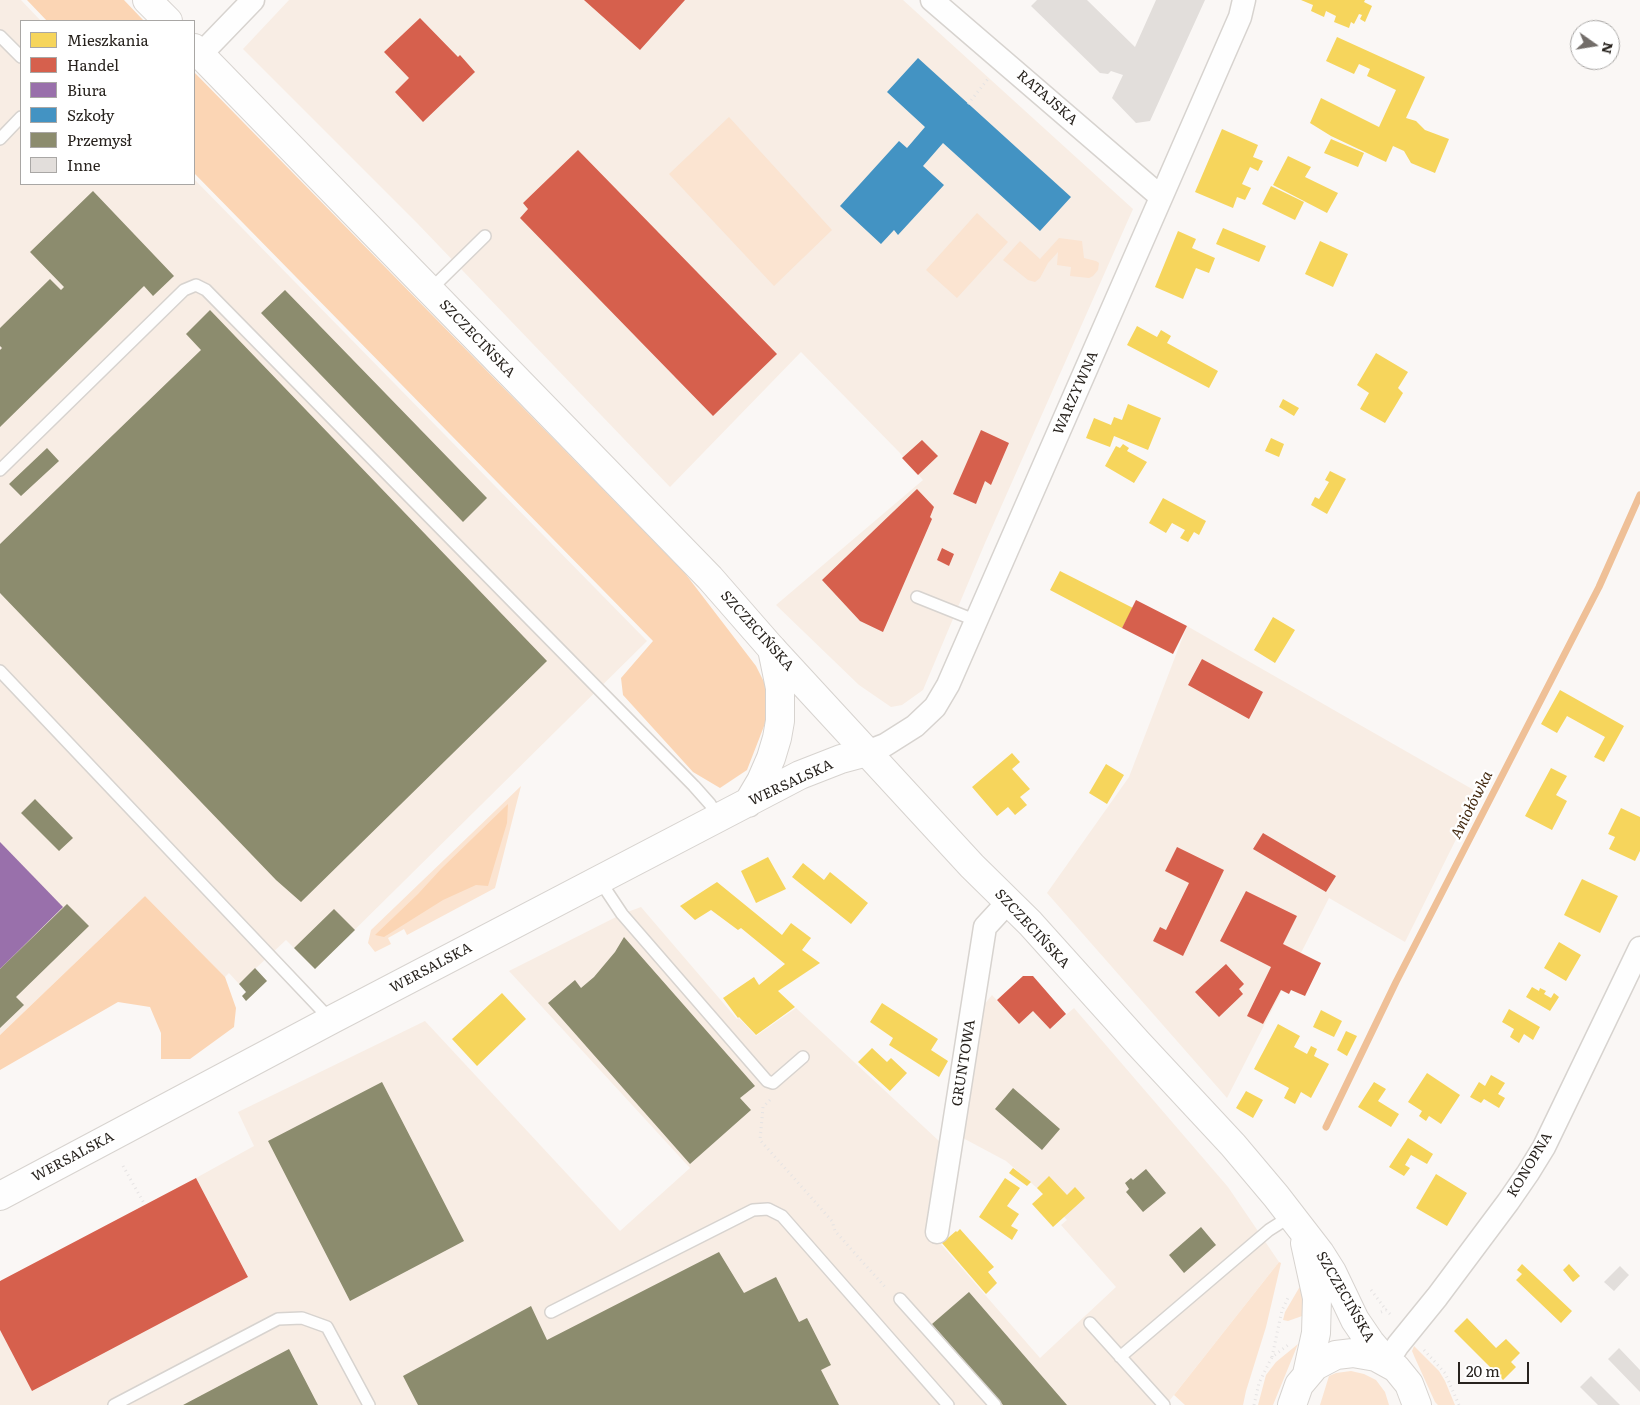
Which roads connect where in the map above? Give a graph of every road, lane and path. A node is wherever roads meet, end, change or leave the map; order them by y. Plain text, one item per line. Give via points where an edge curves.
1 (147, 0) edge
2 (253, 0) edge
3 (932, 0) edge
4 (1244, 0) edge
5 (167, 20) edge
6 (0, 36) edge
7 (197, 52) edge
8 (20, 56) edge
9 (989, 78) dead end
10 (968, 104) dead end
11 (20, 118) edge
12 (0, 139) edge
13 (1161, 197) junction
14 (485, 236) dead end
15 (430, 290) junction
16 (0, 470) edge
17 (917, 597) dead end
18 (976, 622) junction
19 (772, 649) junction
20 (0, 671) edge
21 (867, 752) junction
22 (748, 803) junction
23 (708, 824) junction
24 (600, 881) junction
25 (1008, 902) junction
26 (1640, 948) edge
27 (331, 1020) junction
28 (803, 1057) dead end
29 (772, 1097) dead end
30 (123, 1166) dead end
31 (0, 1196) edge
32 (144, 1205) dead end
33 (1296, 1222) junction
34 (937, 1232) dead end
35 (1291, 1294) dead end
36 (900, 1299) joint
37 (551, 1312) dead end
38 (1090, 1323) dead end
39 (1292, 1342) dead end
40 (1421, 1346) dead end
41 (1120, 1357) junction
42 (1272, 1357) junction
43 (1387, 1362) junction
44 (1307, 1374) junction
45 (1417, 1403) edge
46 (114, 1405) edge
47 (369, 1405) edge
48 (948, 1405) edge
49 (995, 1405) edge
50 (1164, 1405) edge
51 (1254, 1405) edge
52 (1292, 1405) edge
53 (1459, 1405) edge

1 - 5 main road
2 - 7 street
3 - 13 street, RATAJSKA
4 - 13 street, WARZYWNA via 1240,17
6 - 8 lane
7 - 15 main road, SZCZECIŃSKA
9 - 10 path
11 - 12 lane
13 - 18 street, WARZYWNA
14 - 15 lane
15 - 19 main road, SZCZECIŃSKA via 710,578
16 - 23 lane via 184,290 196,285 206,290 681,772 710,804
17 - 18 lane
18 - 21 street, WARZYWNA via 935,707 899,737
19 - 21 main road, SZCZECIŃSKA
19 - 22 main road via 780,688 780,721 771,758
20 - 27 lane
21 - 22 main road, WERSALSKA via 814,769
21 - 25 main road, SZCZECIŃSKA
22 - 23 main road, WERSALSKA
23 - 24 main road, WERSALSKA
24 - 27 main road, WERSALSKA
24 - 28 lane via 622,914 767,1081 774,1083
25 - 33 main road, SZCZECIŃSKA via 1233,1145
25 - 34 street, GRUNTOWA via 985,927
26 - 43 street, KONOPNA via 1544,1147 1508,1202
27 - 31 main road, WERSALSKA
29 - 36 path via 763,1107 760,1140 832,1221 835,1231 887,1290
30 - 32 path
33 - 41 lane via 1280,1223 1269,1230
33 - 43 main road, SZCZECIŃSKA via 1327,1262 1360,1328
33 - 44 main road, SZCZECIŃSKA via 1317,1298 1316,1333
35 - 42 path via 1282,1310
36 - 49 lane
37 - 48 lane via 753,1210 768,1209 782,1216
38 - 41 lane
39 - 42 path
40 - 53 path via 1445,1373
41 - 50 lane
42 - 51 path via 1259,1383
43 - 44 main road via 1365,1354 1342,1354 1320,1363
43 - 45 main road, SZCZECIŃSKA via 1403,1375
44 - 52 main road
46 - 47 lane via 278,1319 302,1318 327,1327

